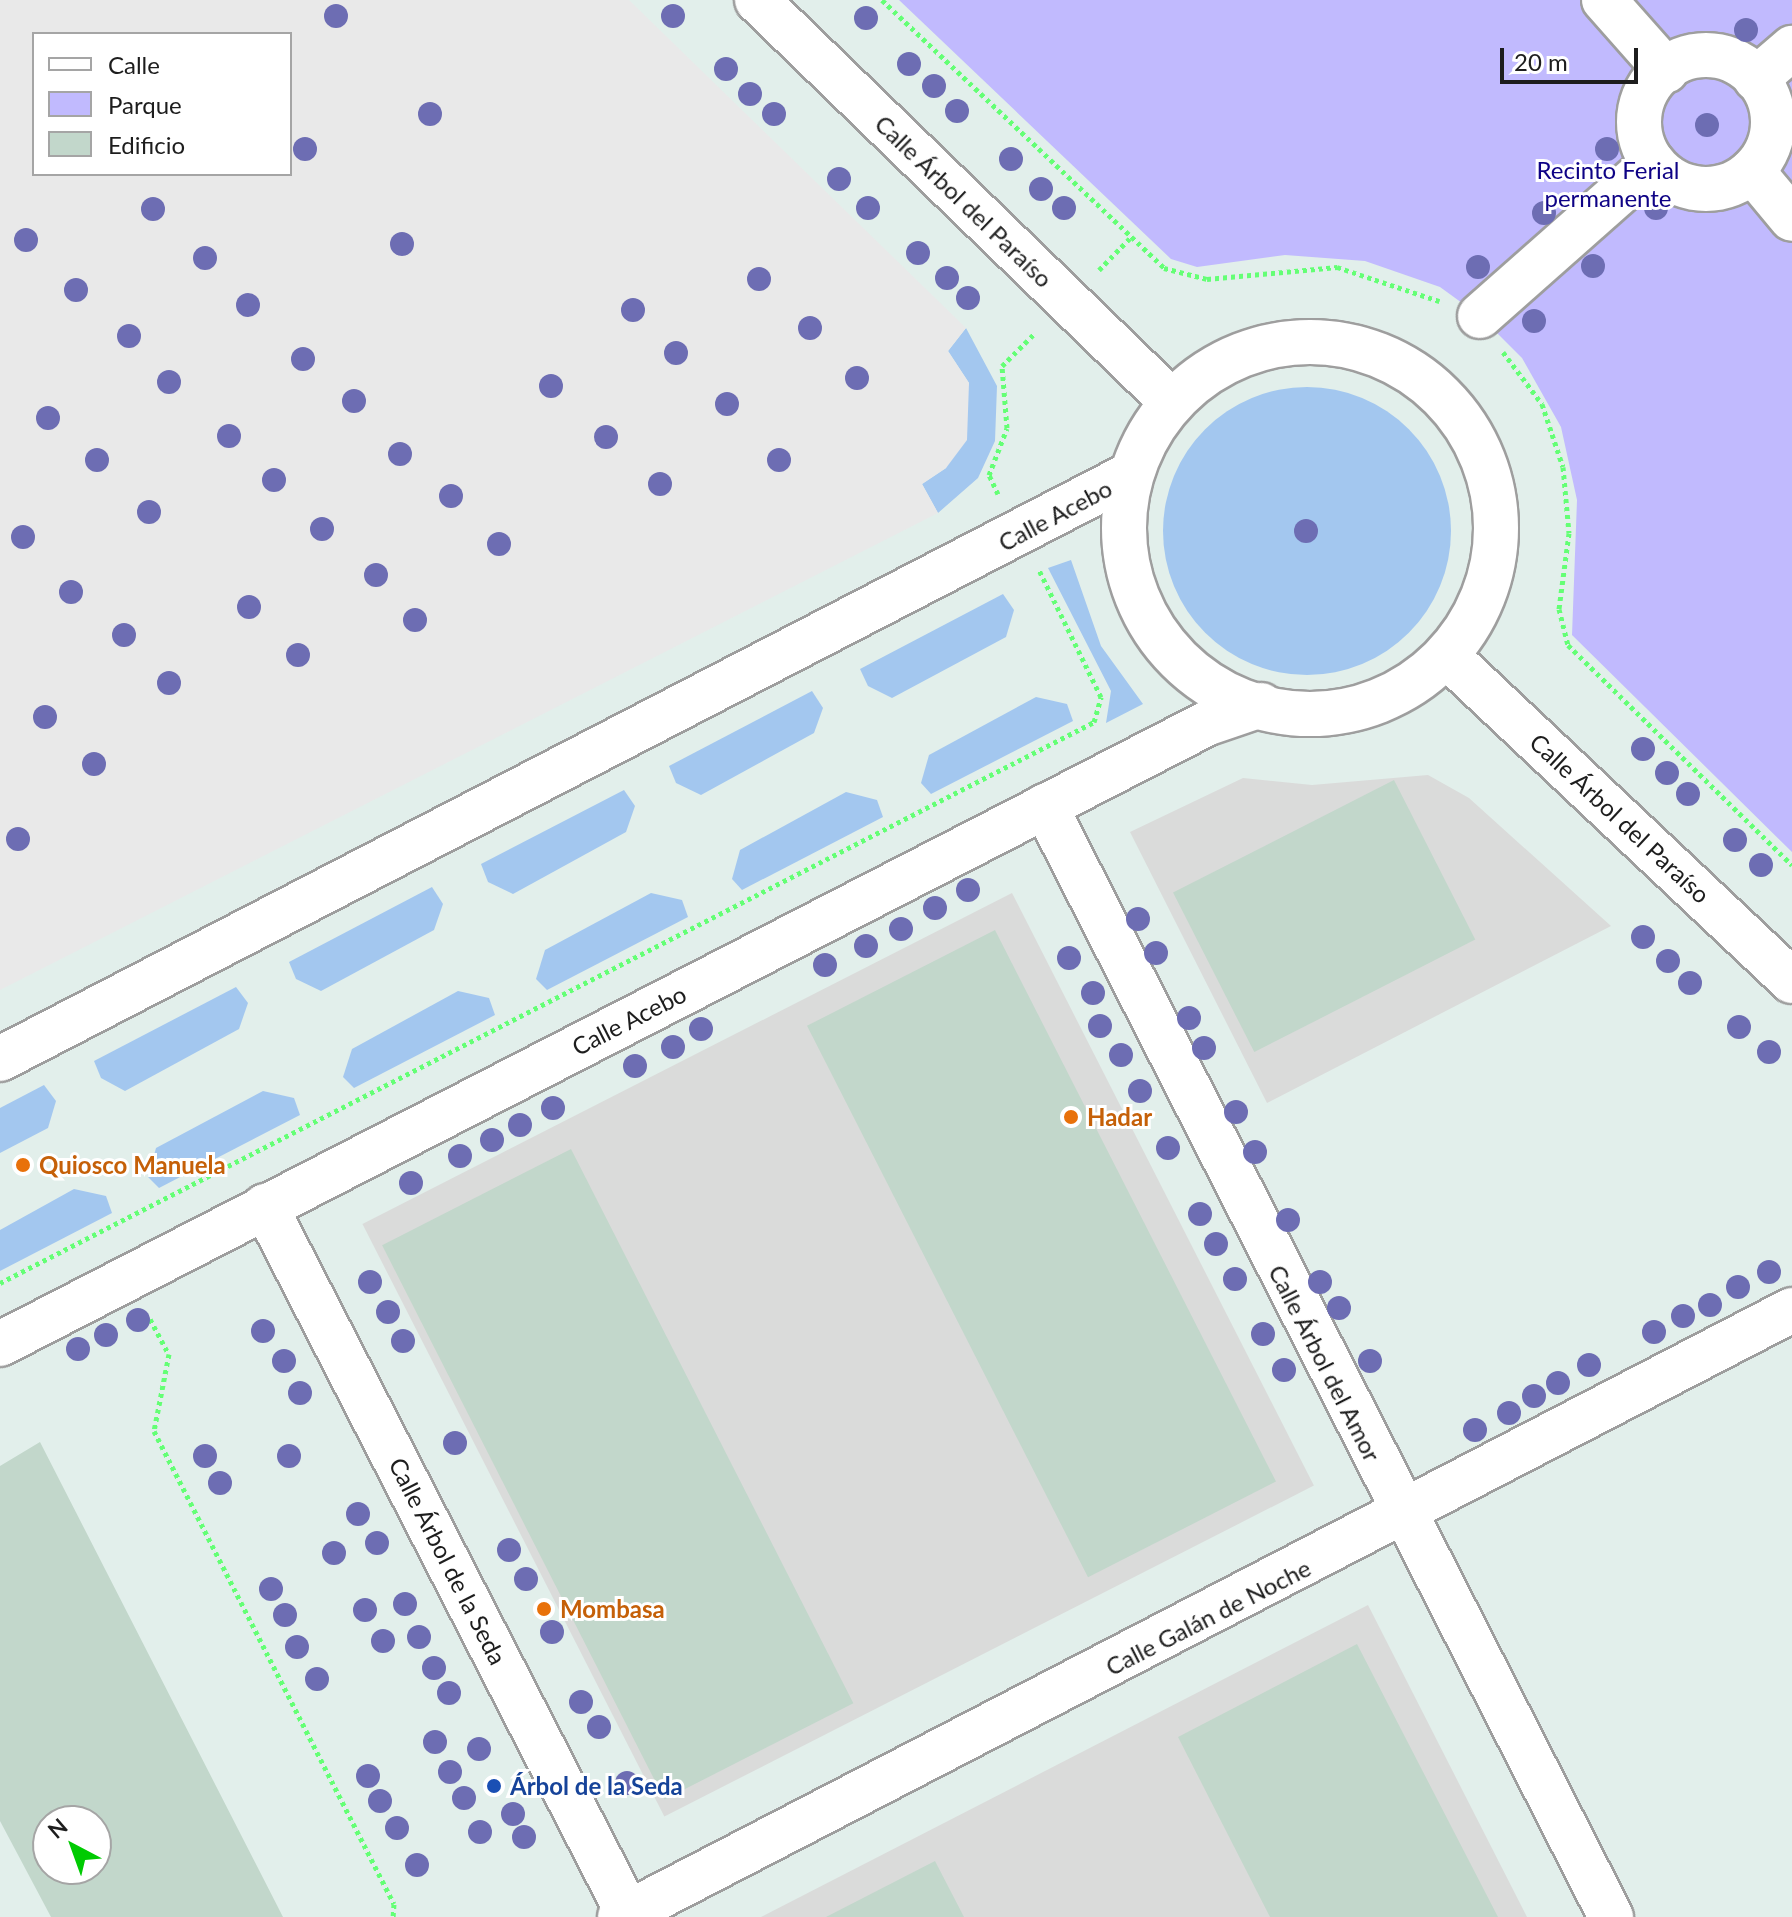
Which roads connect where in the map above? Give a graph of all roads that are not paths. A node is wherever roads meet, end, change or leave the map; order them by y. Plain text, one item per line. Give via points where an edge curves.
1 (757, 0) edge
2 (1604, 0) edge
3 (1792, 48) edge
4 (1666, 70) junction
5 (1756, 79) junction
6 (1653, 163) junction
7 (1752, 171) junction
8 (1792, 219) edge
9 (1477, 323) road end
10 (1172, 402) junction
11 (1129, 475) junction
12 (1447, 656) junction
13 (1261, 705) junction
14 (1045, 806) junction
15 (1792, 981) edge
16 (0, 1059) edge
17 (265, 1206) junction
18 (1792, 1310) edge
19 (0, 1344) edge
20 (1403, 1518) junction
21 (626, 1916) edge
22 (1611, 1917) edge

1 - 10 street, Calle Árbol del Paraíso
2 - 4 street
3 - 5 street
4 - 5 street via 1709,56 1734,61
4 - 6 street via 1646,93 1640,118
5 - 7 street via 1773,123
6 - 7 street via 1677,183 1703,189
6 - 9 street
7 - 8 street
10 - 11 street
10 - 12 street via 1232,359 1286,344 1343,344 1397,362 1444,395 1478,441 1492,481 1497,551 1481,607
11 - 13 street via 1126,562 1146,617 1184,667 1213,688
11 - 16 street, Calle Acebo
12 - 13 street via 1415,682 1345,710
12 - 15 street, Calle Árbol del Paraíso
13 - 14 street, Calle Acebo via 1208,723
14 - 17 street, Calle Acebo
14 - 20 street, Calle Árbol del Amor
17 - 19 street, Calle Acebo
17 - 21 street, Calle Árbol de la Seda
18 - 20 street, Calle Galán de Noche
20 - 21 street, Calle Galán de Noche
20 - 22 street, Calle Árbol del Amor

